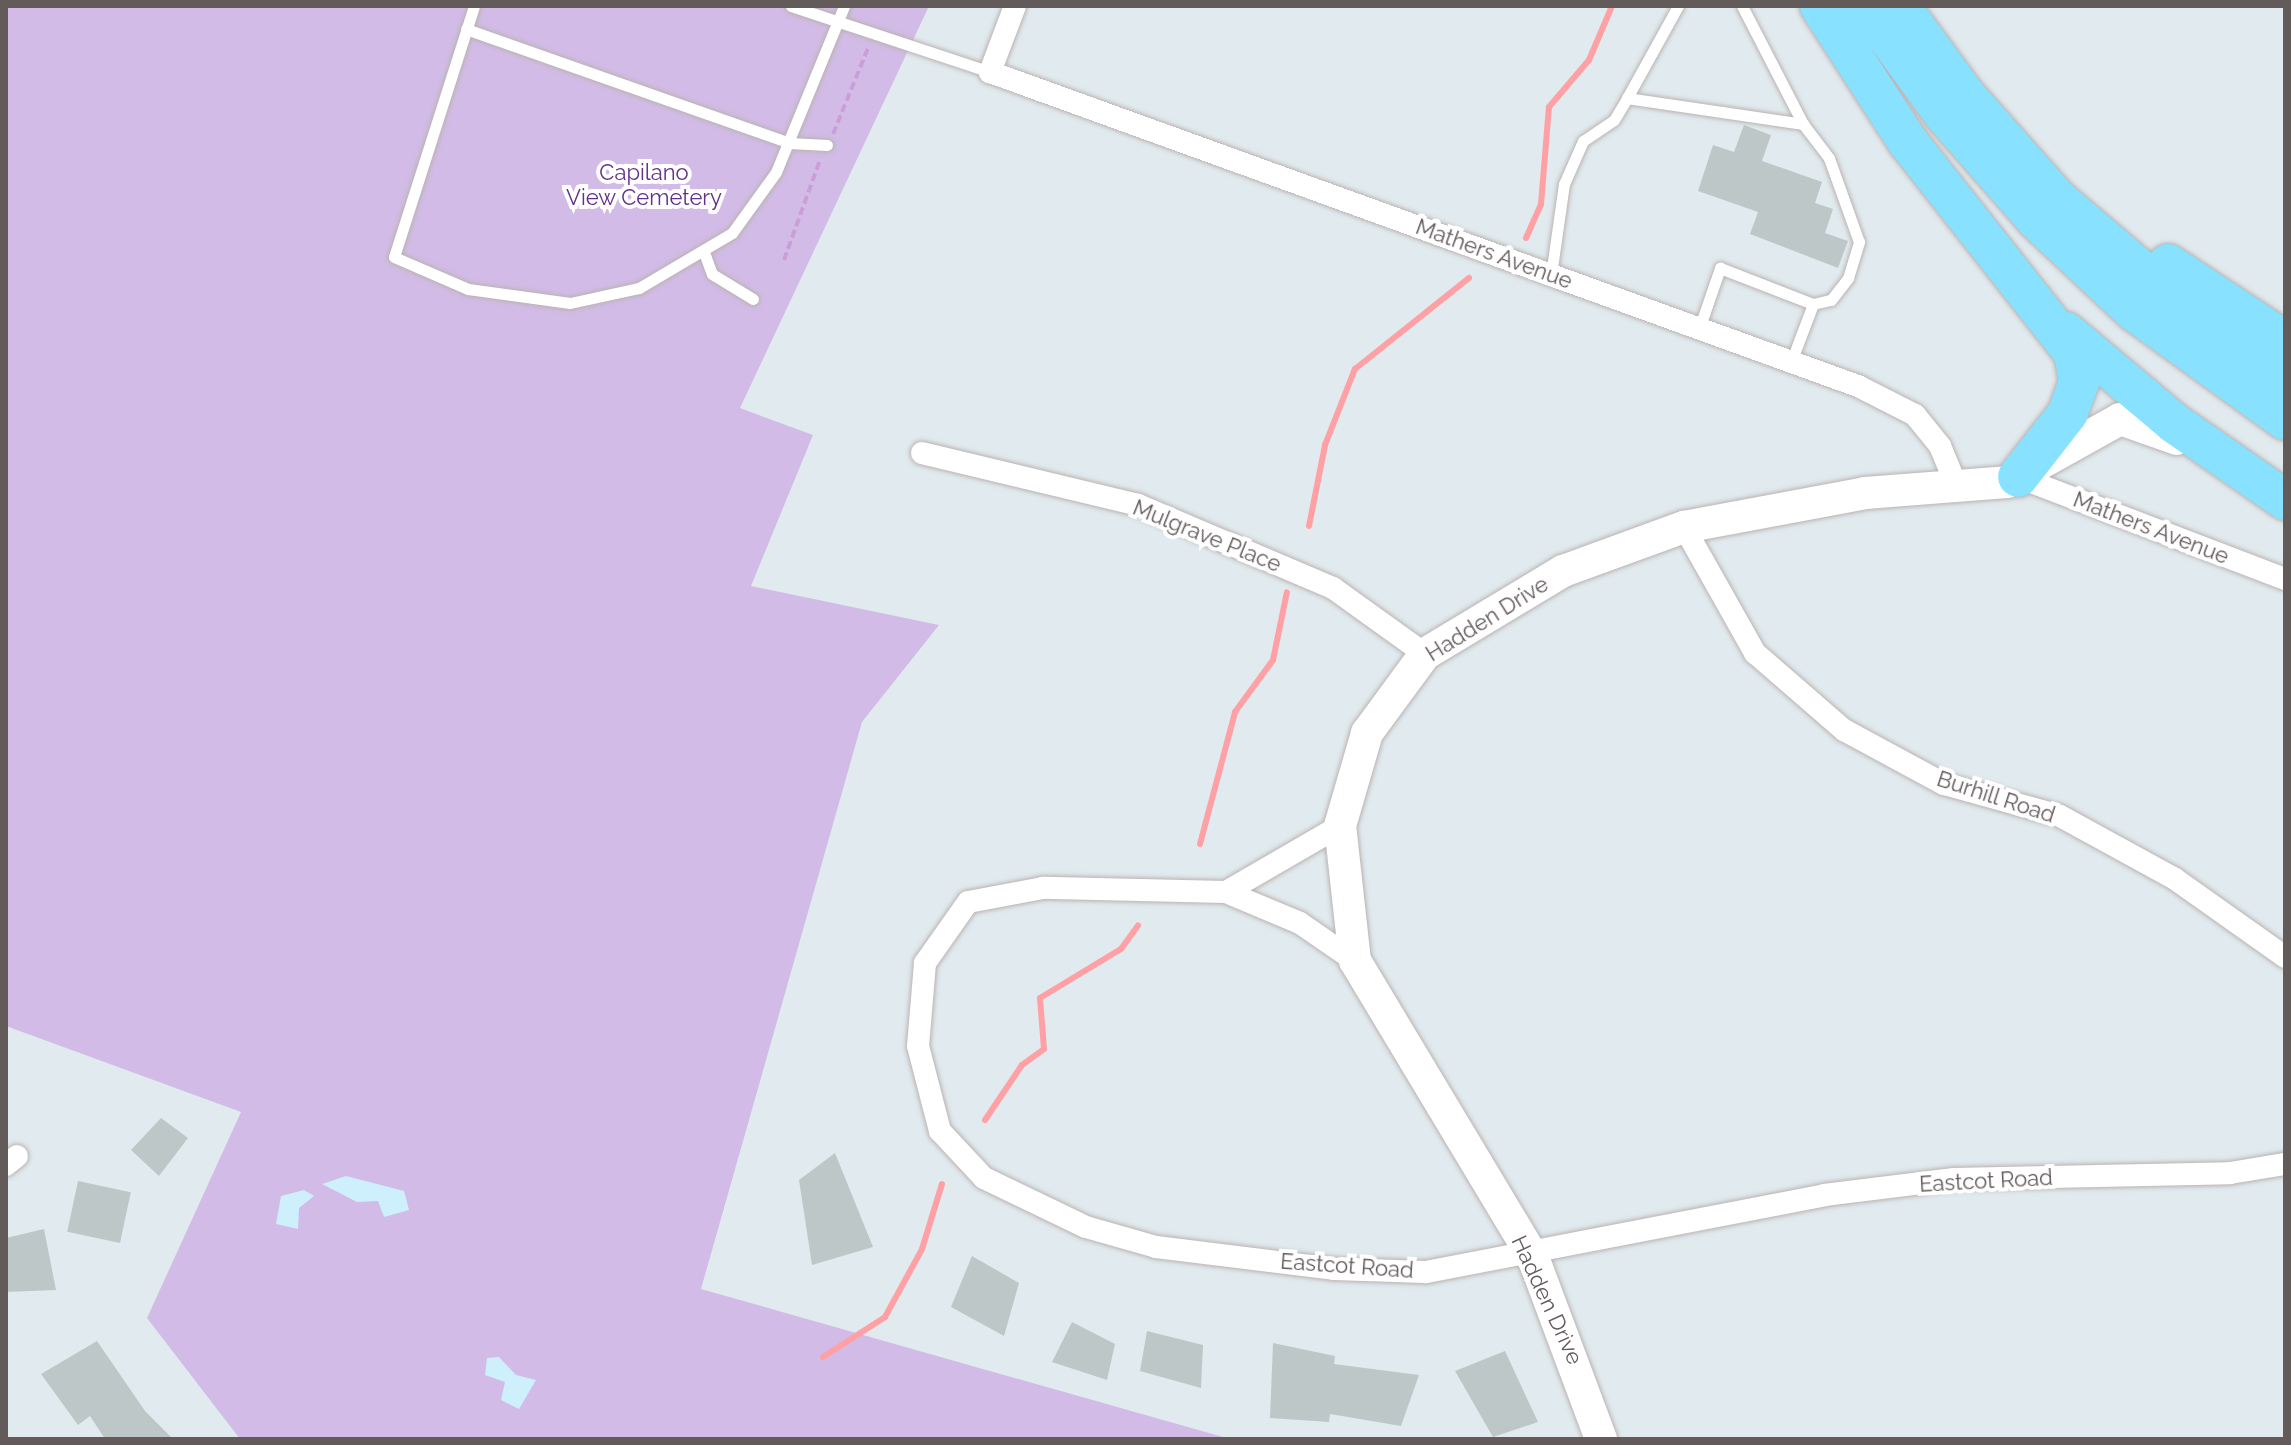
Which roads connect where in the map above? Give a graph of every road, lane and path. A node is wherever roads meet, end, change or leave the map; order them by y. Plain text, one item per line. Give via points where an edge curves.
1 (474, 6) edge
2 (791, 6) edge
3 (844, 6) edge
4 (1015, 6) edge
5 (1678, 6) edge
6 (1742, 6) edge
7 (1820, 6) edge
8 (1865, 6) edge
9 (1900, 6) edge
10 (1922, 6) edge
11 (835, 20) junction
12 (466, 29) junction
13 (875, 33) junction
14 (990, 72) junction
15 (1627, 98) junction
16 (1803, 124) junction
17 (789, 143) junction
18 (827, 145) junction
19 (705, 255) junction
20 (784, 260) dead end
21 (1551, 275) junction
22 (2022, 286) junction
23 (753, 299) dead end
24 (1813, 304) junction
25 (1699, 329) junction
26 (2285, 341) edge
27 (1791, 362) junction
28 (2285, 376) edge
29 (2285, 420) edge
30 (922, 453) dead end
31 (2018, 477) junction
32 (1957, 487) junction
33 (2272, 493) edge
34 (1684, 527) junction
35 (2285, 579) edge
36 (1425, 654) junction
37 (1340, 826) junction
38 (1226, 892) junction
39 (2285, 957) edge
40 (1355, 961) junction
41 (2285, 1149) edge
42 (2276, 1165) edge
43 (1533, 1257) junction
44 (1601, 1439) edge

1 - 12 lane
2 - 11 lane
3 - 11 lane
4 - 14 street
5 - 15 lane
6 - 16 lane
7 - 22 highway via 1908,142
8 - 29 highway via 1943,113 2036,219 2134,311
9 - 28 highway via 1965,95 2057,199 2182,307
10 - 26 highway via 2075,185 2176,270
11 - 13 lane
11 - 17 lane
12 - 17 lane
12 - 19 lane via 394,257 468,289 570,303 639,288
13 - 14 lane
13 - 18 path
14 - 21 street, Mathers Avenue
15 - 16 lane
15 - 21 lane via 1576,155 1564,184
16 - 24 lane via 1836,178 1859,242 1848,278 1831,300
17 - 18 lane
17 - 19 lane via 755,206
18 - 20 path
19 - 23 lane via 712,274
21 - 25 street, Mathers Avenue
22 - 31 highway via 2074,353 2079,382 2058,431
22 - 33 highway via 2097,362
24 - 25 lane via 1720,268
24 - 27 lane
25 - 27 street, Mathers Avenue
27 - 32 street, Mathers Avenue via 1915,415 1940,446
30 - 36 street, Mulgrave Place via 1138,505 1333,588
31 - 32 street, Hadden Drive
31 - 33 street via 2104,423 2135,419
31 - 35 street, Mathers Avenue
32 - 34 street, Hadden Drive via 1865,493
34 - 36 street, Hadden Drive via 1563,571
34 - 39 street, Burhill Road via 1755,653 1844,730 1944,784 2060,816 2175,879
36 - 37 street, Hadden Drive via 1367,733
37 - 38 street
37 - 40 street, Hadden Drive
38 - 40 street, Eastcot Road via 1300,923
38 - 43 street, Eastcot Road via 1043,888 968,902 925,963 918,1046 940,1131 984,1178 1086,1227 1156,1247 1380,1271
40 - 43 street, Hadden Drive
41 - 42 street
42 - 43 street, Eastcot Road via 1954,1179 1824,1195 1622,1232
43 - 44 street, Hadden Drive

